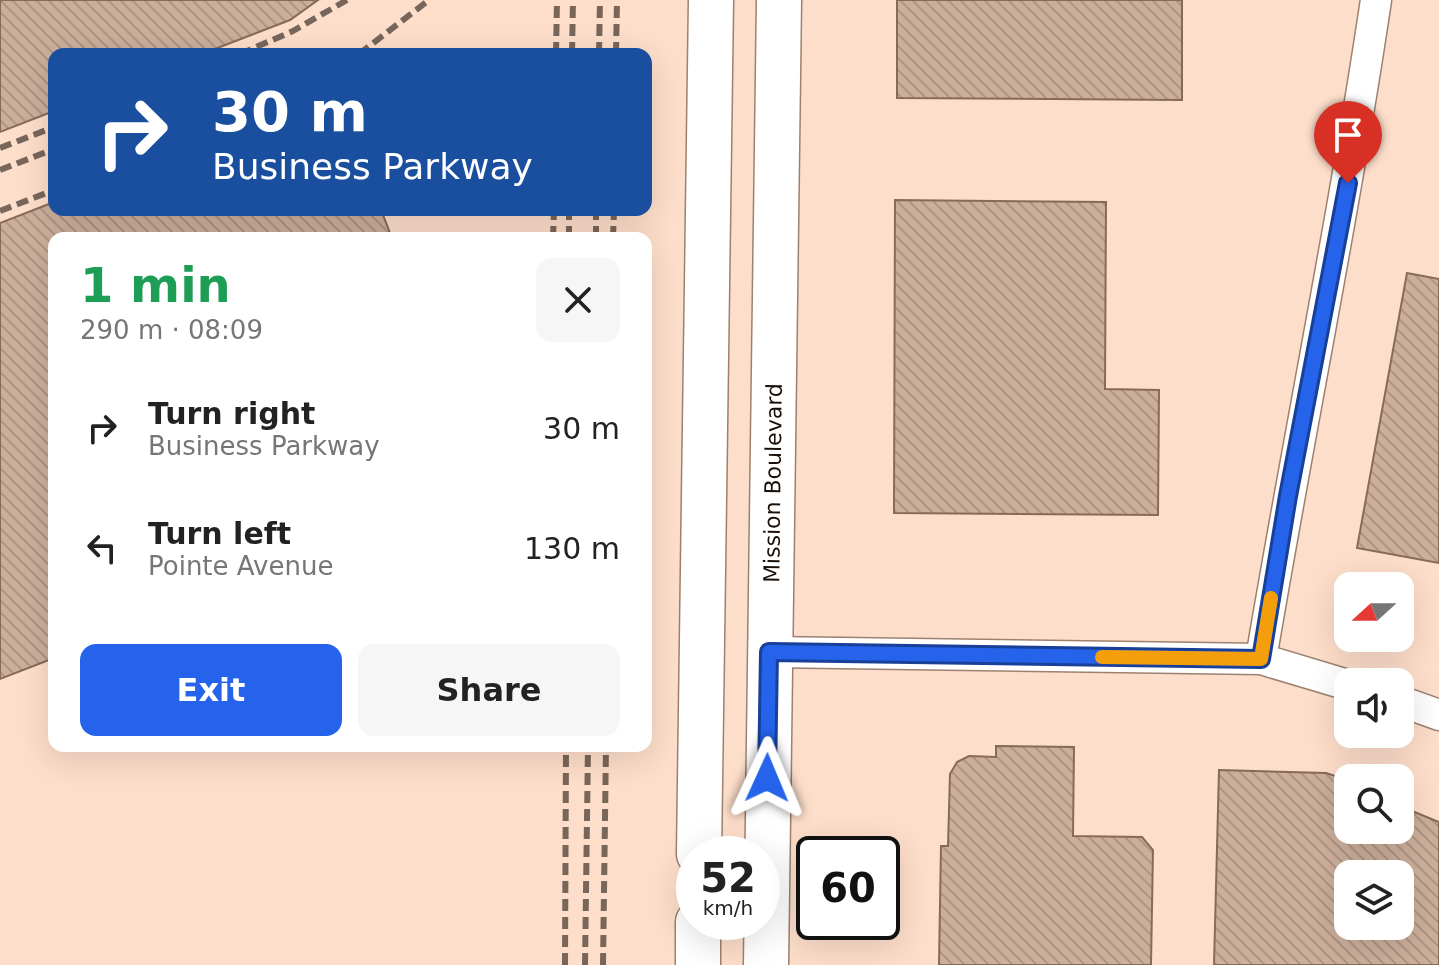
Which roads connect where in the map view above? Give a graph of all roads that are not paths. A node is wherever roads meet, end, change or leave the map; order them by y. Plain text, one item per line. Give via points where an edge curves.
1 (711, 0) edge
2 (779, 0) edge
3 (1376, 0) edge
4 (769, 652) junction
5 (1261, 659) junction
6 (1334, 681) edge
7 (1414, 706) edge
8 (1439, 715) edge
9 (699, 836) edge
10 (698, 940) edge
11 (698, 965) edge
12 (766, 965) edge

1 - 9 main road
2 - 4 main road, Mission Boulevard
3 - 5 street via 1355,146
4 - 5 street
4 - 12 main road, Mission Boulevard
5 - 6 street
7 - 8 street
10 - 11 main road

